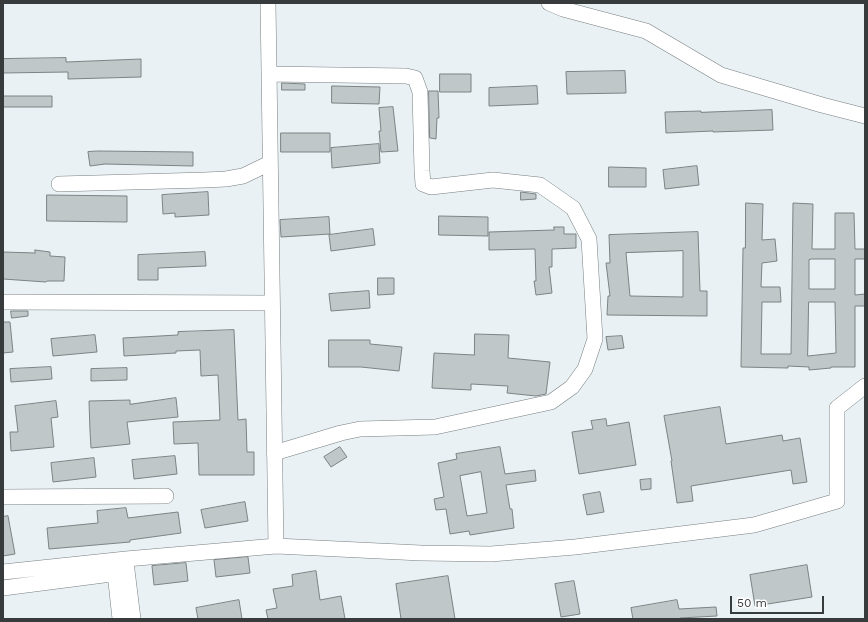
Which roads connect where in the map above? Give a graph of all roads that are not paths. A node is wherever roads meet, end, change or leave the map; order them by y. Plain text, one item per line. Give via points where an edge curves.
1 (268, 3) edge
2 (549, 3) edge
3 (269, 74) junction
4 (865, 116) edge
5 (270, 163) junction
6 (59, 184) dead end
7 (3, 302) edge
8 (272, 303) junction
9 (865, 386) edge
10 (274, 453) junction
11 (166, 496) dead end
12 (3, 497) edge
13 (276, 546) junction
14 (120, 566) junction
15 (3, 572) edge
16 (3, 588) edge
17 (120, 619) edge
18 (133, 619) edge

1 - 3 street
2 - 4 street via 646,31 721,75
3 - 5 street
3 - 10 street via 415,78 420,92 423,184 432,186 492,180 540,185 574,208 589,239 595,339 585,369 572,387 551,402 435,427 360,429
5 - 6 street via 243,176 226,178
5 - 8 street
7 - 8 street
8 - 10 street
9 - 13 street via 837,408 837,501 754,525 575,547 491,554
10 - 13 street
11 - 12 street
13 - 14 street
14 - 15 street
14 - 16 street
14 - 17 street
14 - 18 street

